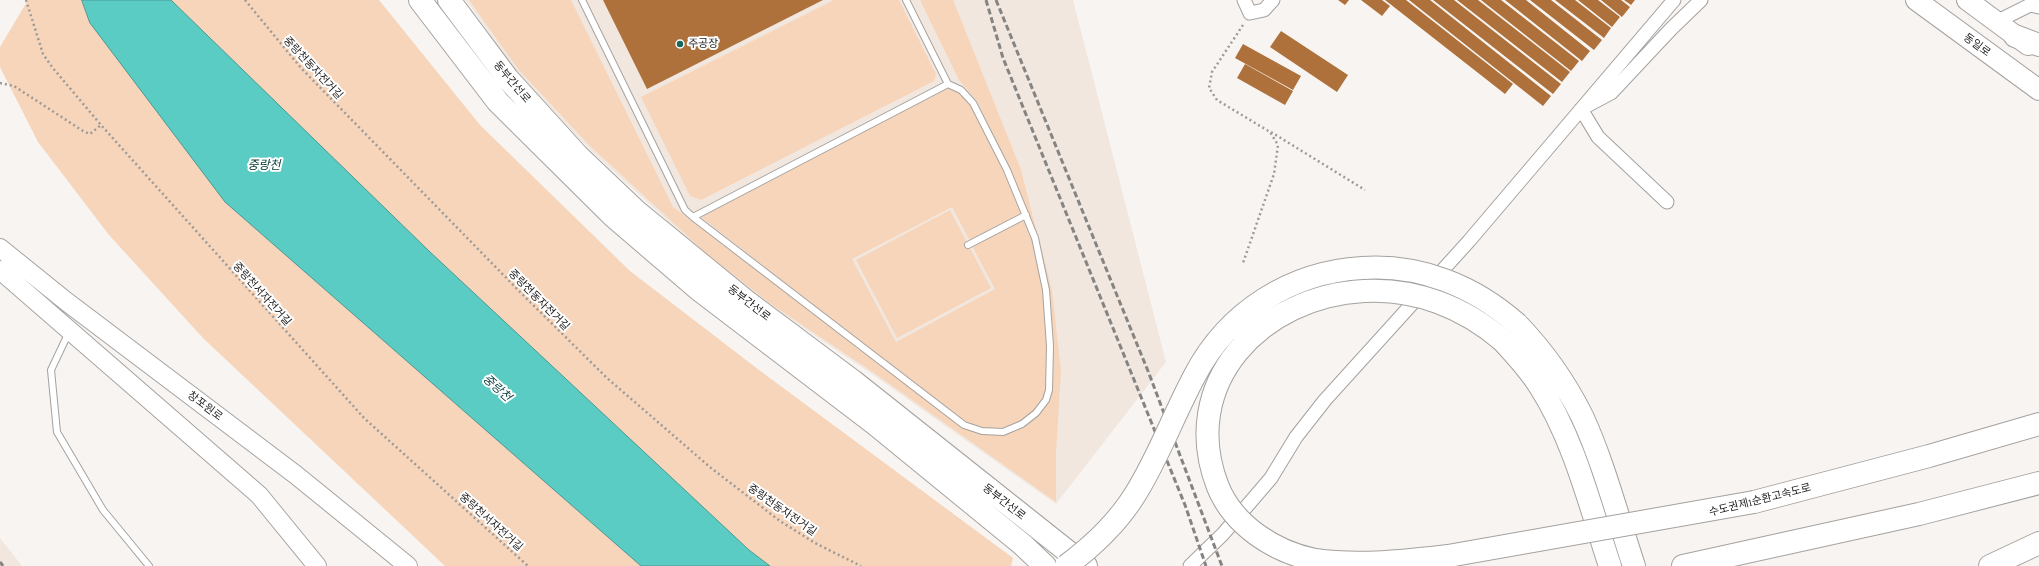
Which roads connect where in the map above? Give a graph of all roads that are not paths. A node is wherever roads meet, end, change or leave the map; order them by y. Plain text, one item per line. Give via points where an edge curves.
1 (420, 0) edge
2 (449, 0) edge
3 (582, 0) edge
4 (906, 0) edge
5 (1244, 0) edge
6 (1273, 0) edge
7 (1674, 0) edge
8 (1701, 0) edge
9 (1916, 0) edge
10 (1967, 0) edge
11 (2039, 8) edge
12 (1996, 22) junction
13 (2015, 36) junction
14 (2039, 45) edge
15 (2039, 54) edge
16 (948, 84) junction
17 (2039, 90) edge
18 (1582, 110) junction
19 (1667, 202) dead end
20 (1026, 215) junction
21 (693, 217) junction
22 (968, 245) dead end
23 (0, 248) edge
24 (0, 270) edge
25 (70, 330) junction
26 (2039, 424) edge
27 (2039, 483) edge
28 (1760, 501) junction
29 (2039, 543) edge
30 (149, 566) edge
31 (317, 566) edge
32 (408, 566) edge
33 (1045, 566) edge
34 (1066, 566) edge
35 (1086, 566) edge
36 (1190, 566) edge
37 (1478, 566) edge
38 (1610, 566) edge
39 (1634, 566) edge
40 (1683, 566) edge
41 (1990, 566) edge

1 - 33 highway, 동부간선로 via 498,102 614,217 698,289 875,424 1023,545
2 - 35 highway, 동부간선로 via 508,79 578,156 636,211 721,281 853,381
3 - 21 lane via 685,210
4 - 16 lane
5 - 6 street via 1250,13 1264,10
7 - 18 street via 1598,87
8 - 18 street via 1611,93
9 - 17 main road, 동일로
10 - 12 main road
11 - 12 street via 2030,5
12 - 13 main road
13 - 14 highway
13 - 15 main road
16 - 20 lane via 961,90 973,103 1007,170
16 - 21 lane
18 - 19 street via 1598,137
18 - 36 street via 1325,400 1296,438 1271,478 1223,534
20 - 21 lane via 1036,238 1046,290 1050,346 1049,390 1046,400 1036,413 1022,424 1003,432 982,431 964,425
20 - 22 lane
23 - 32 street, 창포원로 via 296,475
24 - 25 street
25 - 30 lane via 51,370 57,432 103,510
25 - 31 street via 258,495
26 - 28 highway, 수도권제1순환고속도로
27 - 40 highway via 1919,514
28 - 37 highway, 수도권제1순환고속도로, bridge
28 - 38 highway, bridge via 1448,556 1403,561 1342,563 1308,558 1276,546 1246,525 1236,516 1222,495 1208,447 1207,424 1214,392 1234,355 1260,330 1282,315 1317,300 1365,291 1394,292 1426,298 1451,307 1487,328 1503,341 1532,374 1558,420 1578,468
29 - 41 highway
34 - 39 highway, bridge via 1102,535 1135,495 1195,374 1232,324 1279,290 1298,282 1330,272 1369,267 1400,269 1439,278 1474,293 1517,324 1549,362 1582,416

